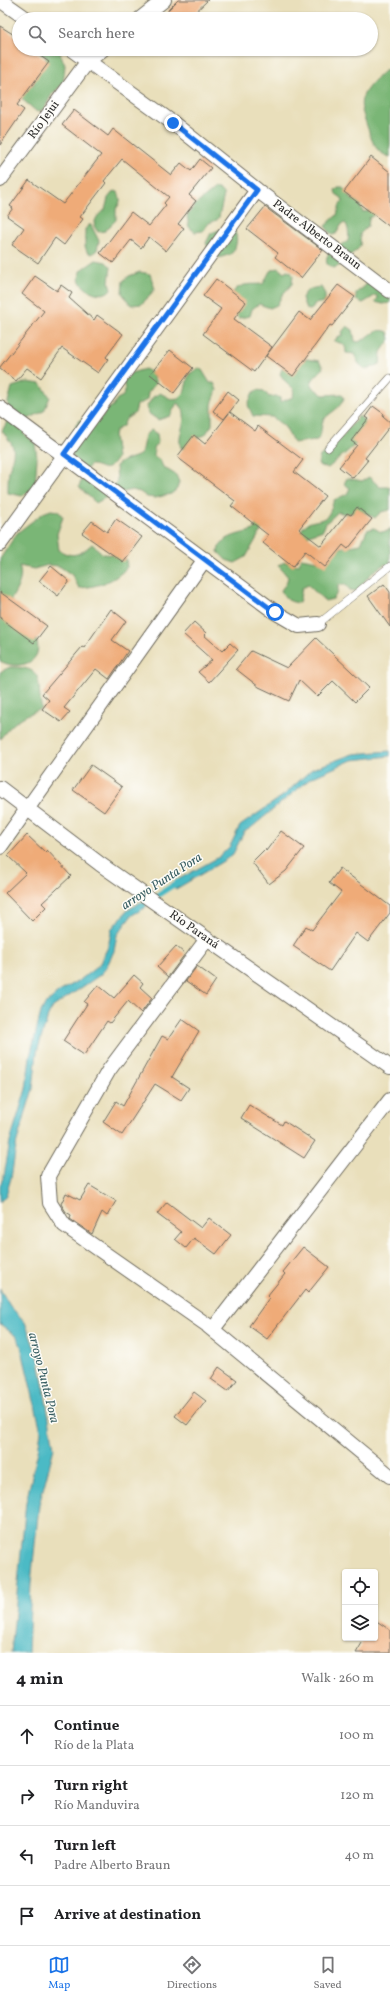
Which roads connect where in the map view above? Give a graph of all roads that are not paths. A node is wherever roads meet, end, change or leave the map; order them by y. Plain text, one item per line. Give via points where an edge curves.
1 (0, 0) edge
2 (164, 0) edge
3 (17, 12) edge
4 (149, 12) edge
5 (81, 56) edge
6 (94, 56) edge
7 (88, 61) junction
8 (0, 180) edge
9 (257, 190) junction
10 (390, 291) edge
11 (390, 378) edge
12 (0, 408) edge
13 (328, 448) dead end
14 (64, 454) junction
15 (0, 544) edge
16 (205, 559) junction
17 (390, 566) edge
18 (318, 624) joint
19 (0, 788) edge
20 (28, 809) junction
21 (0, 848) edge
22 (207, 939) junction
23 (390, 1068) edge
24 (390, 1100) edge
25 (208, 1326) junction
26 (390, 1476) edge

1 - 3 street
2 - 4 street
5 - 7 street, Padre Alberto Braun
6 - 7 street, Río Jejui
7 - 8 street, Río Jejui
7 - 9 street, Padre Alberto Braun via 173,123
9 - 10 street, Padre Alberto Braun
9 - 14 street
11 - 13 lane
12 - 14 street
14 - 15 street
14 - 16 street
16 - 18 street via 275,612 299,626
16 - 20 street
17 - 18 lane
19 - 20 street, Río Paraná
20 - 21 street
20 - 22 street, Río Paraná via 100,864
22 - 23 street, Río Paraná
22 - 25 street via 109,1070 48,1176 50,1203 64,1225
24 - 25 street via 213,1329
25 - 26 street

